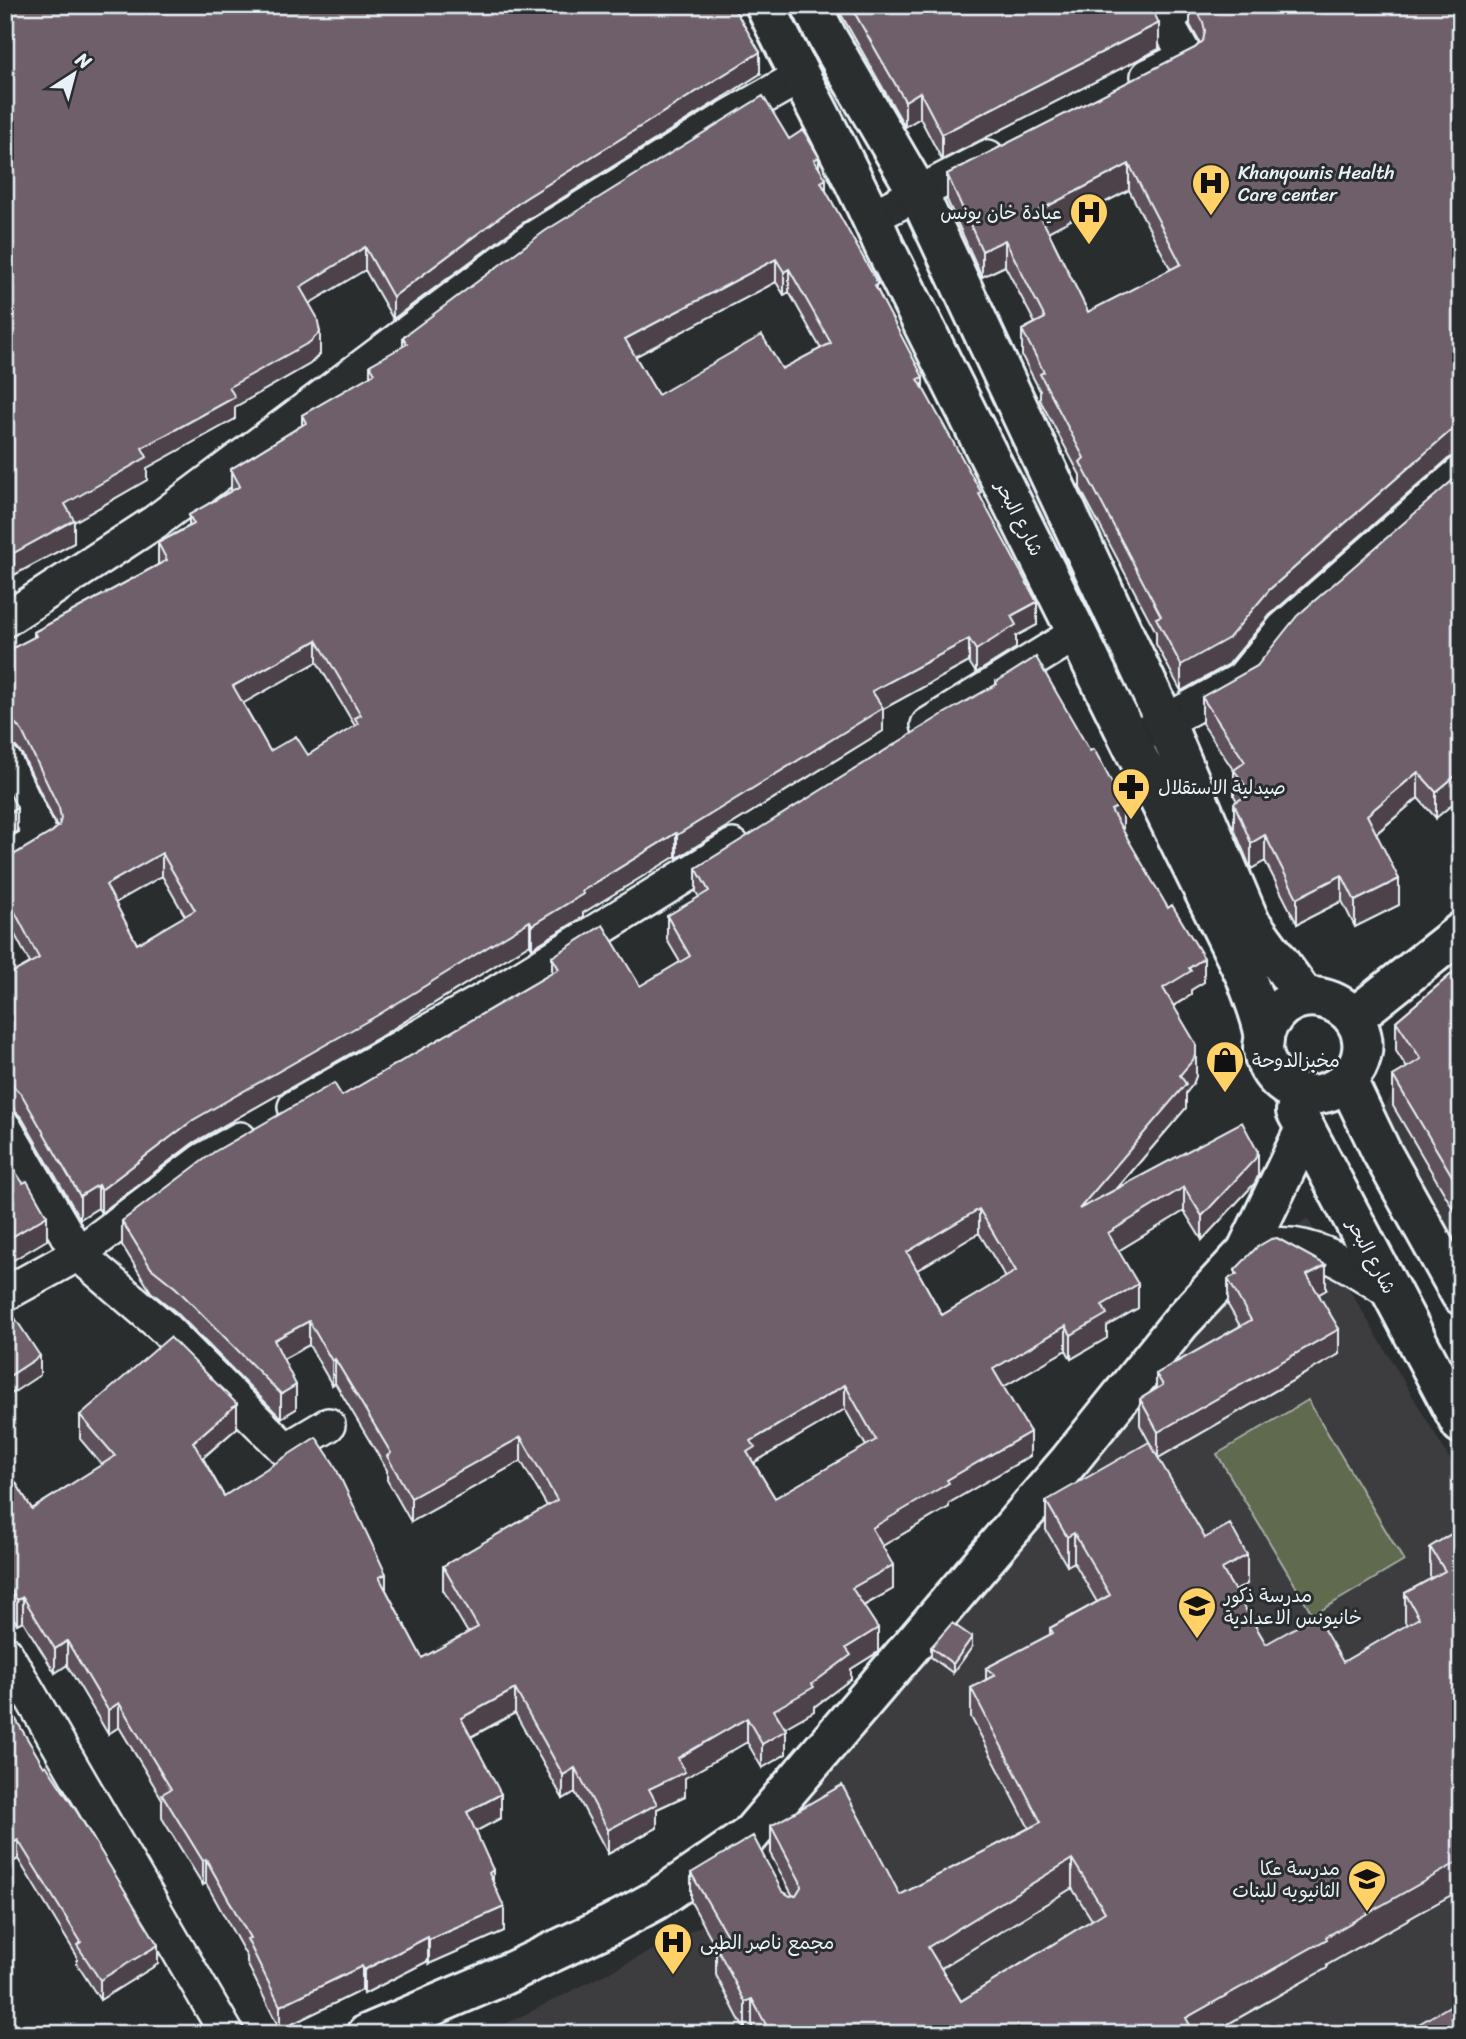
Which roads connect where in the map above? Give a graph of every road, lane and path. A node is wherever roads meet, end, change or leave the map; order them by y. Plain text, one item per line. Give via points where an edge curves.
1 (765, 5) edge
2 (811, 5) edge
3 (1184, 5) edge
4 (799, 77) junction
5 (1125, 88) edge
6 (1015, 143) edge
7 (918, 193) junction
8 (872, 217) junction
9 (1461, 473) edge
10 (5, 620) edge
11 (1077, 633) junction
12 (1165, 722) junction
13 (1129, 742) junction
14 (900, 743) edge
15 (5, 762) edge
16 (758, 831) edge
17 (5, 860) edge
18 (1461, 932) edge
19 (1305, 997) junction
20 (1353, 1018) junction
21 (1264, 1034) junction
22 (1347, 1080) junction
23 (1285, 1087) junction
24 (5, 1128) edge
25 (1305, 1129) junction
26 (1246, 1252) junction
27 (78, 1254) junction
28 (1392, 1293) junction
29 (5, 1294) edge
30 (1461, 1294) edge
31 (1461, 1424) edge
32 (328, 1425) dead end
33 (5, 1652) edge
34 (227, 2034) edge
35 (367, 2034) edge

1 - 4 main road, شارع البحر
2 - 7 main road
3 - 5 street via 1166,21 1186,57
4 - 8 main road, شارع البحر
4 - 10 street via 534,238 155,522
6 - 7 street
7 - 8 street
7 - 12 main road
8 - 11 main road, شارع البحر
9 - 12 street via 1283,629 1242,679
11 - 13 main road, شارع البحر
11 - 14 street
12 - 13 street
12 - 19 main road via 1250,922
13 - 21 main road, شارع البحر via 1246,977
15 - 17 street via 42,839
16 - 27 street via 498,992 203,1160
18 - 20 main road
19 - 20 main road via 1332,1001
19 - 21 main road via 1279,1009
20 - 22 main road via 1361,1050 1357,1067
21 - 23 main road via 1266,1063
22 - 23 main road via 1317,1095
22 - 30 main road via 1381,1152
23 - 25 main road, شارع البحر
24 - 27 street
25 - 26 main road
25 - 28 main road, شارع البحر
26 - 28 street via 1271,1244 1296,1245 1333,1257
26 - 35 main road via 1180,1323 1070,1460 750,1836 612,1924
27 - 29 street
27 - 32 street via 162,1326 286,1450
28 - 31 main road, شارع البحر
33 - 34 street

